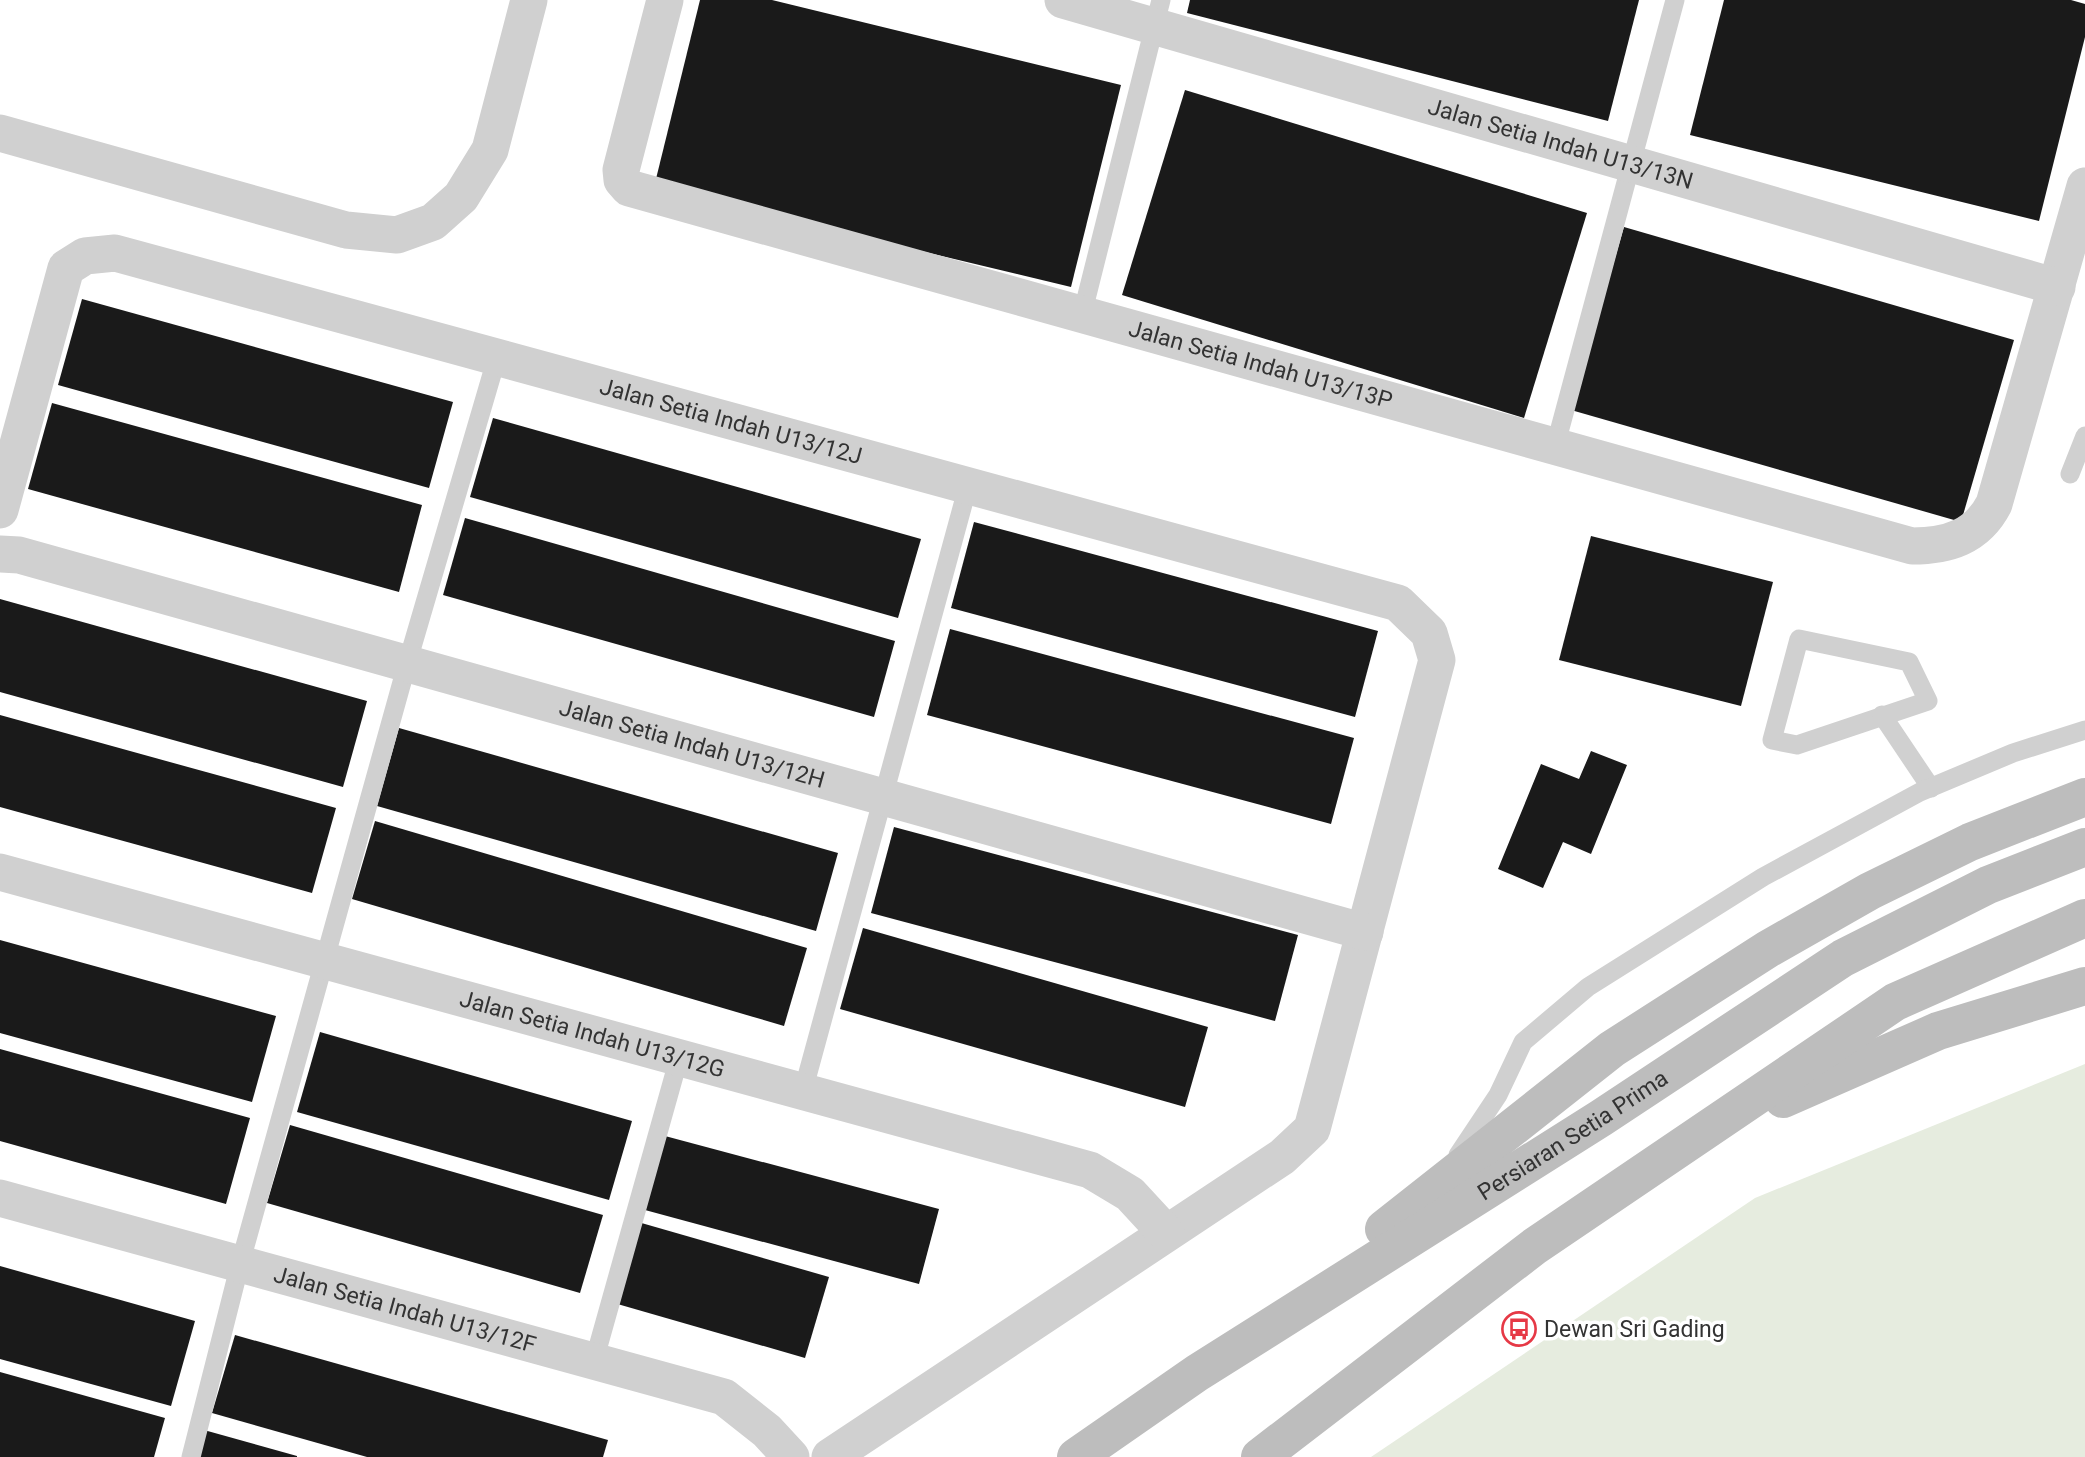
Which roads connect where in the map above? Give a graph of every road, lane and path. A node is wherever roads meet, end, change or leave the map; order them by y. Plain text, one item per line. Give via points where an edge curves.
1 (529, 0) edge
2 (665, 0) edge
3 (1063, 0) edge
4 (1675, 0) edge
5 (1157, 13) edge
6 (0, 133) edge
7 (1631, 164) junction
8 (2085, 186) edge
9 (2057, 287) junction
10 (1082, 315) junction
11 (497, 357) junction
12 (2085, 436) edge
13 (1555, 447) junction
14 (2070, 474) dead end
15 (968, 486) junction
16 (0, 510) edge
17 (9, 554) edge
18 (407, 664) junction
19 (1882, 716) junction
20 (2085, 730) edge
21 (1931, 788) junction
22 (882, 797) junction
23 (2085, 797) edge
24 (2085, 847) edge
25 (0, 872) edge
26 (2085, 918) edge
27 (1365, 932) junction
28 (325, 961) junction
29 (2085, 986) edge
30 (679, 1058) junction
31 (803, 1091) junction
32 (1688, 1141) junction
33 (1437, 1188) junction
34 (0, 1198) edge
35 (1166, 1233) junction
36 (240, 1264) junction
37 (594, 1361) junction
38 (1197, 1373) junction
39 (1268, 1453) edge
40 (191, 1457) edge
41 (791, 1457) edge
42 (830, 1457) edge
43 (1076, 1457) edge

1 - 6 street via 490,149 461,197 433,222 397,235 346,230
2 - 10 street, Jalan Setia Indah U13/13P via 621,170 629,188
3 - 5 street, Jalan Setia Indah U13/13N
4 - 7 lane
5 - 7 street, Jalan Setia Indah U13/13N
5 - 10 lane
7 - 9 street, Jalan Setia Indah U13/13N
7 - 13 lane
8 - 9 street
9 - 13 street, Jalan Setia Indah U13/13P via 1994,504 1986,520 1946,543 1912,546
10 - 13 street, Jalan Setia Indah U13/13P
11 - 15 street, Jalan Setia Indah U13/12J
11 - 16 street, Jalan Setia Indah U13/12J via 115,253 85,256 66,268
11 - 18 lane
12 - 14 lane
15 - 22 lane
15 - 27 street, Jalan Setia Indah U13/12J via 1398,603 1429,633 1437,660
17 - 18 street, Jalan Setia Indah U13/12H
18 - 22 street, Jalan Setia Indah U13/12H
18 - 28 lane
19 - 19 lane via 1797,745 1772,740 1798,639 1909,662 1928,701
19 - 21 lane
20 - 21 lane via 2013,753
21 - 33 lane via 1763,877 1588,987 1523,1042 1498,1096
22 - 27 street, Jalan Setia Indah U13/12H
22 - 31 lane
23 - 33 street via 1970,842 1870,891 1768,949 1612,1049
24 - 38 street, Persiaran Setia Prima via 1988,885 1843,958 1601,1118
25 - 28 street, Jalan Setia Indah U13/12G
26 - 32 street via 1895,1003
27 - 35 street via 1311,1129 1282,1157
28 - 30 street, Jalan Setia Indah U13/12G
28 - 36 lane
29 - 32 street via 1938,1031
30 - 31 street, Jalan Setia Indah U13/12G
30 - 37 lane
31 - 35 street, Jalan Setia Indah U13/12G via 1090,1170 1130,1194
32 - 39 street via 1535,1247
33 - 38 street
34 - 36 street, Jalan Setia Indah U13/12F
35 - 42 street
36 - 37 street, Jalan Setia Indah U13/12F
36 - 40 lane
37 - 41 street, Jalan Setia Indah U13/12F via 724,1397
38 - 43 street, Persiaran Setia Prima

